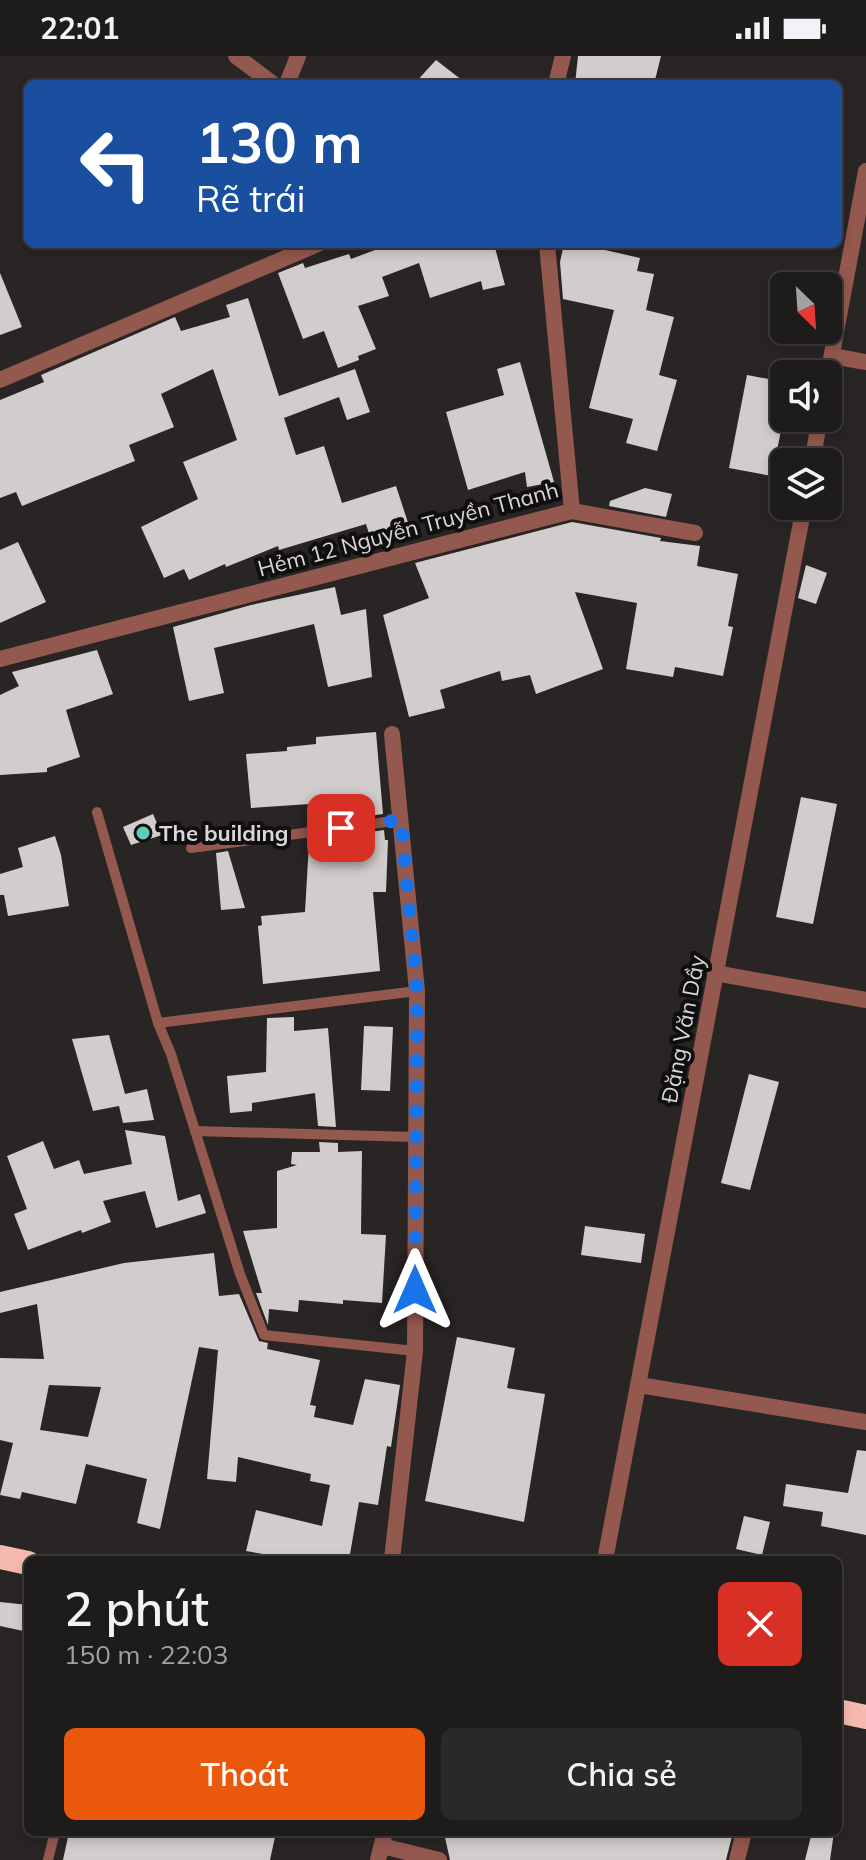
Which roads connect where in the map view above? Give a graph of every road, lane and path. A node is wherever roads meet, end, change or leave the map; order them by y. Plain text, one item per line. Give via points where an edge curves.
1 (236, 56) edge
2 (298, 56) edge
3 (563, 56) edge
4 (268, 80) edge
5 (289, 80) edge
6 (557, 80) edge
7 (866, 171) edge
8 (309, 248) edge
9 (547, 248) edge
10 (832, 356) junction
11 (831, 360) edge
12 (866, 362) edge
13 (0, 380) edge
14 (572, 511) junction
15 (801, 520) edge
16 (695, 533) dead end
17 (0, 659) edge
18 (392, 734) dead end
19 (97, 812) dead end
20 (401, 820) junction
21 (191, 848) dead end
22 (715, 973) junction
23 (417, 991) junction
24 (866, 1000) edge
25 (158, 1023) junction
26 (195, 1131) junction
27 (415, 1137) junction
28 (415, 1351) junction
29 (639, 1385) junction
30 (866, 1422) edge
31 (392, 1556) edge
32 (606, 1556) edge
33 (0, 1557) edge
34 (24, 1562) edge
35 (842, 1712) edge
36 (866, 1717) edge
37 (54, 1836) edge
38 (743, 1836) edge
39 (382, 1846) edge
40 (48, 1860) edge
41 (439, 1860) edge
42 (737, 1860) edge

1 - 4 street
2 - 5 street
3 - 6 street
7 - 10 street
8 - 13 street
9 - 14 street, Hẻm 12 Nguyễn Truyền Thanh
10 - 11 street
10 - 12 street
14 - 16 street
14 - 17 street, Hẻm 12 Nguyễn Truyền Thanh
15 - 22 street, Đặng Văn Dầy
18 - 20 street
19 - 25 lane
20 - 21 lane
20 - 23 street
22 - 24 street
22 - 29 street, Đặng Văn Dầy
23 - 25 lane
23 - 27 street
25 - 26 lane
26 - 27 lane
26 - 28 lane via 264,1335
27 - 28 street
28 - 31 street
29 - 30 street
29 - 32 street, Đặng Văn Dầy
33 - 34 highway
35 - 36 highway
37 - 40 lane
38 - 42 street
39 - 41 street

